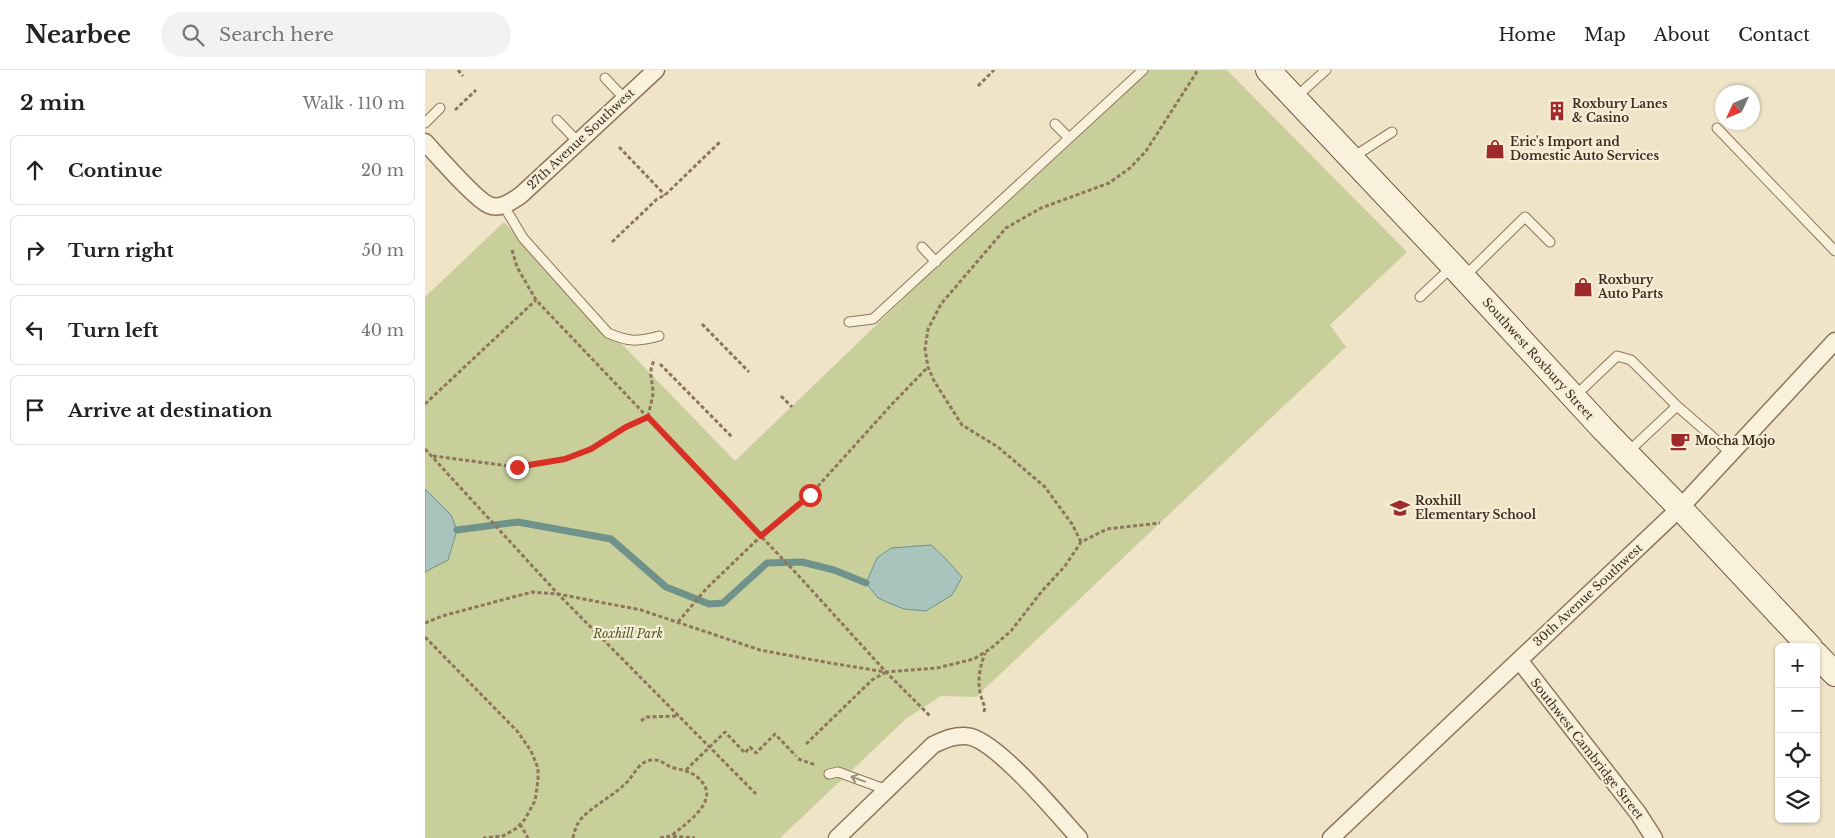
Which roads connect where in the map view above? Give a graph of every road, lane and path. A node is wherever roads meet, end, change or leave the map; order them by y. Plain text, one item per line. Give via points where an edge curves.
1 (457, 70) edge
2 (656, 70) edge
3 (994, 70) edge
4 (1143, 70) edge
5 (1198, 70) edge
6 (1268, 70) edge
7 (1326, 70) edge
8 (463, 76) dead end
9 (605, 78) dead end
10 (978, 86) dead end
11 (1295, 98) junction
12 (625, 99) junction
13 (440, 108) dead end
14 (557, 120) dead end
15 (425, 123) edge
16 (1055, 124) dead end
17 (1719, 130) edge
18 (1391, 132) dead end
19 (1069, 138) junction
20 (721, 141) dead end
21 (425, 142) edge
22 (578, 142) junction
23 (619, 147) dead end
24 (1350, 158) junction
25 (665, 195) junction
26 (504, 206) junction
27 (612, 242) dead end
28 (1551, 242) dead end
29 (511, 244) dead end
30 (922, 247) dead end
31 (1835, 251) edge
32 (936, 262) junction
33 (1458, 272) junction
34 (1420, 297) dead end
35 (536, 300) junction
36 (849, 322) dead end
37 (703, 324) dead end
38 (659, 336) dead end
39 (1835, 341) edge
40 (655, 359) dead end
41 (660, 364) dead end
42 (928, 367) junction
43 (749, 372) dead end
44 (781, 396) dead end
45 (1573, 397) junction
46 (425, 404) edge
47 (1677, 406) junction
48 (793, 407) dead end
49 (648, 417) junction
50 (733, 438) dead end
51 (425, 449) edge
52 (1731, 453) junction
53 (1626, 454) junction
54 (432, 456) junction
55 (1680, 508) junction
56 (1160, 523) dead end
57 (761, 536) junction
58 (1081, 542) junction
59 (558, 594) junction
60 (678, 622) junction
61 (425, 623) edge
62 (425, 637) edge
63 (1806, 643) edge
64 (985, 652) junction
65 (1820, 658) edge
66 (1519, 660) junction
67 (886, 672) junction
68 (1835, 674) edge
69 (984, 712) dead end
70 (680, 716) junction
71 (931, 717) dead end
72 (641, 721) dead end
73 (806, 744) dead end
74 (710, 747) junction
75 (819, 767) dead end
76 (687, 770) junction
77 (829, 774) dead end
78 (887, 790) junction
79 (756, 794) dead end
80 (520, 824) junction
81 (671, 836) junction
82 (483, 838) edge
83 (529, 838) edge
84 (573, 838) edge
85 (660, 838) edge
86 (695, 838) edge
87 (837, 838) edge
88 (1079, 838) edge
89 (1331, 838) edge
90 (1654, 838) edge

1 - 8 path
2 - 12 street, 27th Avenue Southwest
3 - 10 path
4 - 19 lane
5 - 42 path via 1146,150 1130,168 1109,183 1041,208 1006,228 941,304 928,329 925,348
6 - 11 main road, Southwest Roxbury Street
7 - 11 lane
9 - 12 lane
11 - 24 main road, Southwest Roxbury Street
12 - 22 street, 27th Avenue Southwest
13 - 15 lane
14 - 22 lane
16 - 19 lane
17 - 31 lane
18 - 24 lane
19 - 32 lane
20 - 25 path
21 - 26 street via 476,195 489,205
22 - 26 street, 27th Avenue Southwest via 521,196
23 - 25 path
24 - 33 main road, Southwest Roxbury Street
25 - 27 path
26 - 38 lane via 523,238 607,333 625,340
28 - 33 lane via 1525,217
29 - 35 path via 517,267
30 - 32 lane
32 - 36 lane via 873,319
33 - 34 lane
33 - 45 main road, Southwest Roxbury Street
35 - 46 path
35 - 49 path
37 - 43 path
39 - 52 street, 30th Avenue Southwest
40 - 49 path via 651,365 653,394
41 - 50 path
42 - 57 path via 810,495
42 - 58 path via 962,426 998,447 1045,487
44 - 48 path
45 - 47 lane via 1617,356 1631,360
45 - 53 main road, Southwest Roxbury Street
47 - 52 lane
47 - 53 lane
49 - 54 path via 591,449 565,459 517,467
49 - 57 path
51 - 54 path
52 - 55 street, 30th Avenue Southwest
53 - 55 main road, Southwest Roxbury Street
54 - 59 path
55 - 63 main road, Southwest Roxbury Street
55 - 66 street, 30th Avenue Southwest
56 - 58 path via 1107,529
57 - 60 path
57 - 67 path
58 - 64 path via 1011,631
59 - 60 path via 641,610
59 - 61 path via 532,592
59 - 70 path
60 - 67 path via 761,650
62 - 80 path via 518,732 531,751 538,768 535,801
64 - 67 path via 974,659 937,668
64 - 69 path via 978,673
65 - 68 main road
66 - 89 street, 30th Avenue Southwest
66 - 90 street, Southwest Cambridge Street
67 - 71 path
67 - 73 path via 872,680
70 - 72 path via 646,717
70 - 74 path
74 - 75 path via 725,732 745,753 750,748 756,753 775,734 797,757
74 - 76 path
74 - 79 path
76 - 81 path via 701,781 707,789 707,796 693,818
76 - 84 path via 660,761 642,764 629,781 580,820
78 -> 77 lane via 838,772
78 - 87 street
78 - 88 street via 933,745 950,737 967,736 987,744 1008,761
80 - 82 path via 503,836
80 - 83 path
81 - 85 path
81 - 86 path

